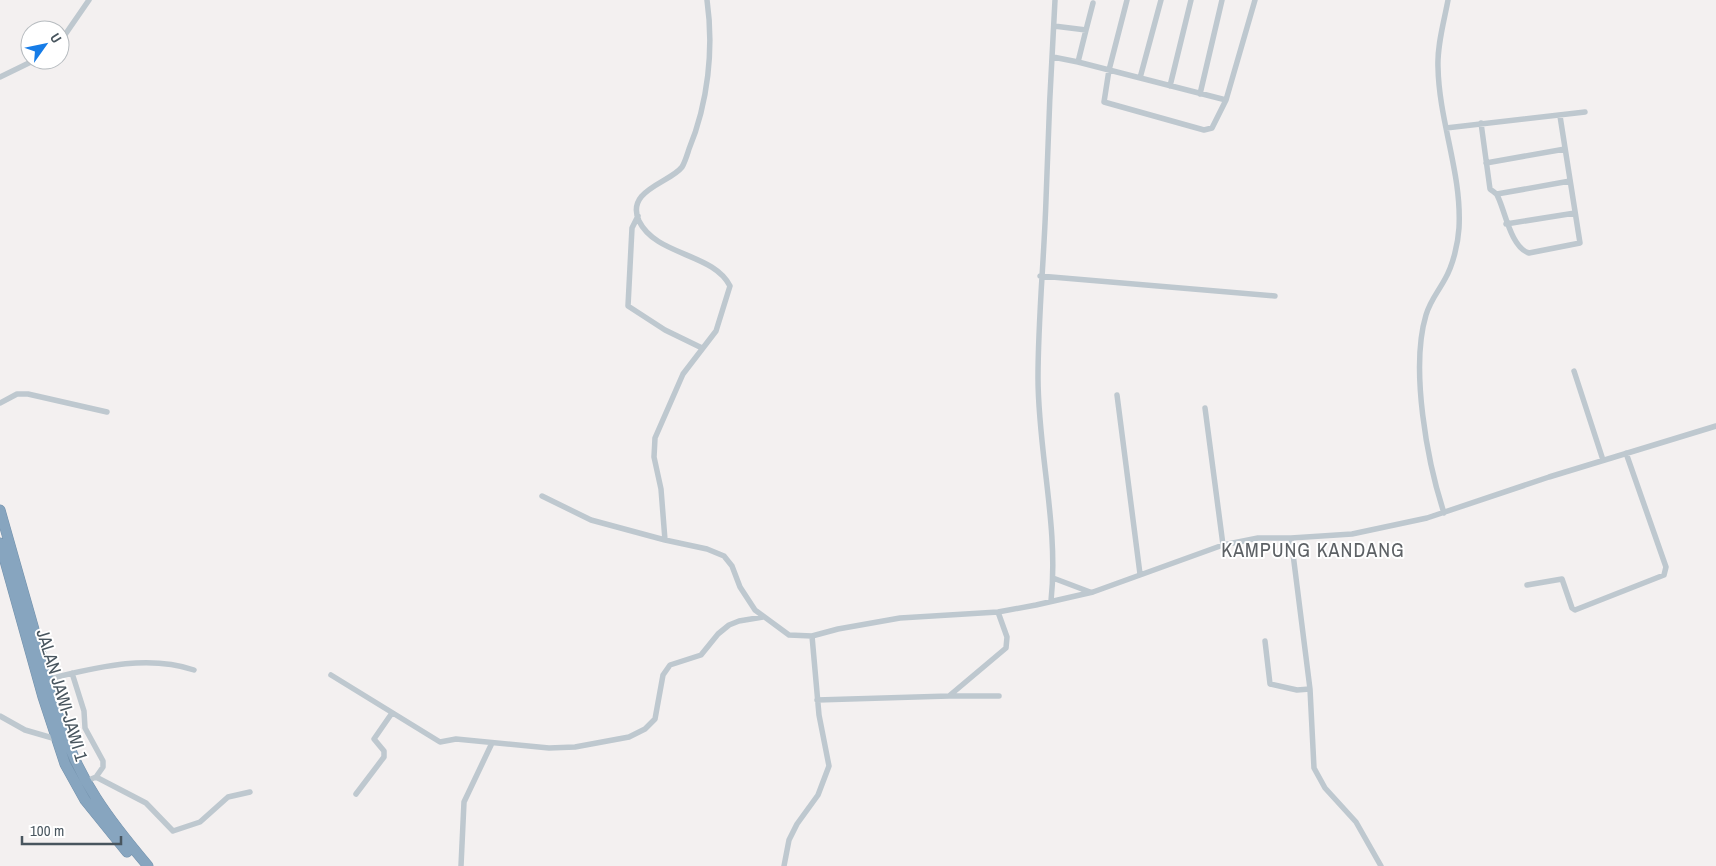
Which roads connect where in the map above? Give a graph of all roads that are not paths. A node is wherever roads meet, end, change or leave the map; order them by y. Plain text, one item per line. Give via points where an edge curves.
1 (90, 0) edge
2 (707, 0) edge
3 (1055, 0) edge
4 (1127, 0) edge
5 (1161, 0) edge
6 (1191, 0) edge
7 (1222, 0) edge
8 (1255, 0) edge
9 (1448, 0) edge
10 (1093, 3) dead end
11 (1054, 26) junction
12 (70, 28) edge
13 (1086, 30) junction
14 (1053, 57) junction
15 (1078, 62) junction
16 (20, 67) edge
17 (1109, 70) junction
18 (0, 77) edge
19 (1140, 78) junction
20 (1170, 86) junction
21 (1200, 94) junction
22 (1226, 100) junction
23 (1585, 112) dead end
24 (1560, 116) junction
25 (1482, 124) junction
26 (1446, 128) junction
27 (1565, 149) junction
28 (1486, 163) junction
29 (1570, 181) junction
30 (1497, 194) junction
31 (1575, 213) junction
32 (638, 216) junction
33 (1506, 224) junction
34 (1040, 276) junction
35 (1275, 296) dead end
36 (702, 348) junction
37 (1574, 371) dead end
38 (1117, 395) dead end
39 (0, 403) edge
40 (1205, 408) dead end
41 (107, 412) dead end
42 (1716, 426) edge
43 (1626, 453) junction
44 (1603, 460) junction
45 (542, 496) dead end
46 (0, 510) edge
47 (1444, 513) junction
48 (1291, 538) junction
49 (665, 540) junction
50 (1223, 545) junction
51 (4, 547) edge
52 (1140, 574) junction
53 (1053, 578) junction
54 (1527, 585) dead end
55 (1093, 592) junction
56 (1051, 601) junction
57 (998, 612) junction
58 (763, 616) junction
59 (812, 636) junction
60 (1265, 641) dead end
61 (36, 655) junction
62 (194, 670) dead end
63 (72, 673) junction
64 (331, 675) dead end
65 (48, 679) junction
66 (1310, 689) junction
67 (949, 696) junction
68 (999, 696) dead end
69 (817, 700) junction
70 (392, 713) junction
71 (0, 716) edge
72 (56, 739) junction
73 (491, 749) junction
74 (96, 777) junction
75 (84, 782) junction
76 (250, 792) dead end
77 (356, 794) dead end
78 (139, 866) edge
79 (148, 866) edge
80 (461, 866) edge
81 (784, 866) edge
82 (1381, 866) edge

1 - 12 street
2 - 32 street via 710,48 707,79 693,139 682,166 641,198 637,204
3 - 11 street
4 - 17 street
5 - 19 street
6 - 20 street
7 - 21 street
8 - 22 street
9 - 26 street via 1438,68
10 - 13 street
11 - 13 street
11 - 14 street
13 - 15 street
14 - 15 street
14 - 34 street
15 - 17 street
16 - 18 street
17 - 19 street
17 - 22 street via 1105,103 1204,130 1212,128
19 - 20 street
20 - 21 street
21 - 22 street
23 - 24 street
24 - 25 street
24 - 27 street
25 - 26 street
25 - 28 street
26 - 47 street via 1458,186 1459,229 1446,278 1429,304 1420,354 1428,454
27 - 28 street
27 - 29 street
28 - 30 street via 1490,188
29 - 30 street
29 - 31 street
30 - 33 street
31 - 33 street
31 - 33 street via 1578,244 1529,253
32 - 36 street via 632,228 628,306 665,330
32 - 36 street via 657,240 713,268 725,277 730,286 716,331
34 - 35 street
34 - 53 street via 1038,380
36 - 49 street via 683,374 655,438 654,457 661,489
37 - 44 street
38 - 52 street
39 - 41 street via 17,394 28,394
40 - 50 street
42 - 43 street
43 - 44 street
43 - 54 street via 1666,567 1664,575 1575,610 1562,579
44 - 47 street
45 - 49 street via 591,520
46 - 51 highway
47 - 48 street via 1352,534
48 - 50 street via 1258,538
48 - 66 street
49 - 58 street via 708,549 724,556 732,566 740,587 755,610
50 - 52 street
51 - 61 highway
52 - 55 street
53 - 55 street
53 - 56 street
55 - 56 street
56 - 57 street
57 - 59 street via 900,618
57 - 67 street via 1007,637 1006,648
58 - 59 street via 789,635
58 - 73 street via 729,625 702,655 670,665 663,676 655,719 645,729 628,737 575,747
59 - 69 street
60 - 66 street via 1270,684 1297,690
61 - 65 highway
61 - 72 highway, JALAN JAWI-JAWI 1
62 - 63 street via 154,662
63 - 65 street
63 - 74 street via 84,711 85,728 103,761
64 - 70 street
65 - 75 highway via 66,740
66 - 82 street via 1314,768 1325,788 1356,822
67 - 68 street
67 - 69 street
69 - 81 street via 829,766 818,795 789,840
70 - 73 street via 440,742 456,739
70 - 77 street via 374,739 384,751 384,757
71 - 72 street via 25,730
72 - 78 highway, JALAN JAWI-JAWI 1 via 85,800
73 - 80 street via 464,802
74 - 75 street
74 - 76 street via 146,803 173,831 204,819 228,797
75 - 79 highway

